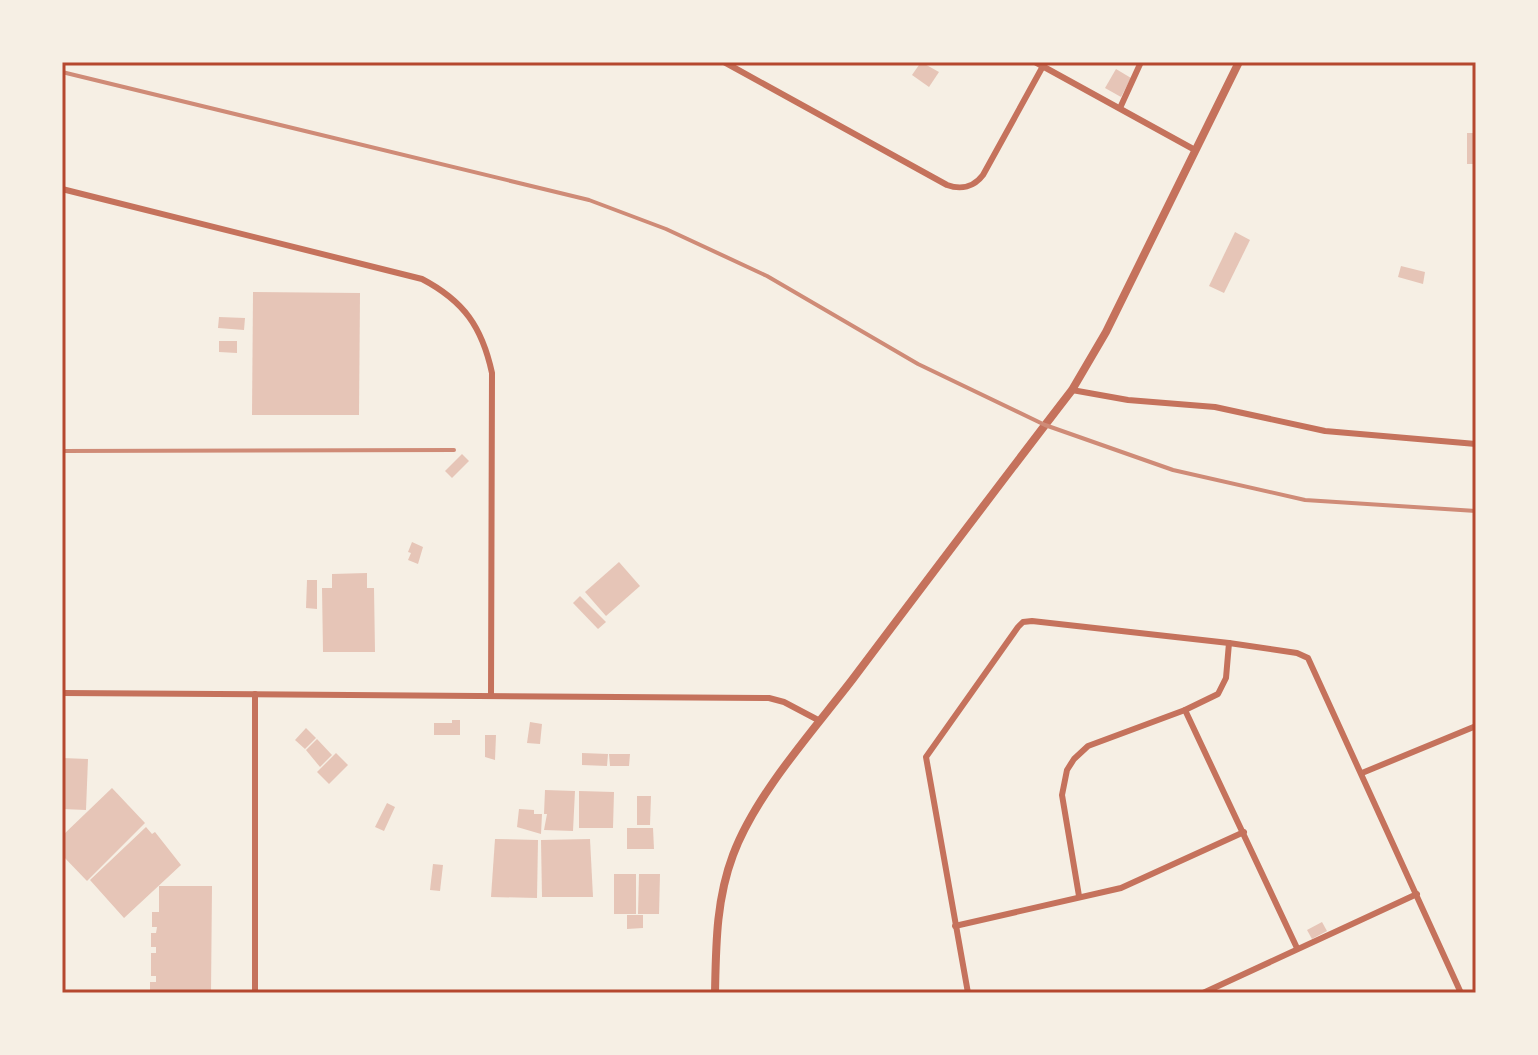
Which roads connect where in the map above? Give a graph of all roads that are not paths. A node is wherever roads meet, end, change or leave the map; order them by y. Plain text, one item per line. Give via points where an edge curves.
1 (724, 62) edge
2 (1035, 62) edge
3 (1141, 62) edge
4 (1239, 62) edge
5 (1043, 66) junction
6 (1120, 108) junction
7 (1195, 150) junction
8 (62, 189) edge
9 (1072, 390) junction
10 (1476, 444) edge
11 (1229, 643) junction
12 (62, 693) edge
13 (255, 694) junction
14 (491, 695) junction
15 (1185, 710) junction
16 (820, 721) junction
17 (1476, 726) edge
18 (1362, 773) junction
19 (1244, 832) junction
20 (1417, 894) junction
21 (1079, 896) junction
22 (955, 926) junction
23 (1297, 948) junction
24 (1214, 991) edge
25 (1459, 992) edge
26 (255, 993) edge
27 (715, 993) edge
28 (968, 993) edge
29 (1203, 993) edge

1 - 5 street via 959,188 983,175
2 - 5 street
3 - 6 street
4 - 7 street
5 - 6 street
6 - 7 street
7 - 9 street
8 - 14 street via 422,279 462,308 487,348 492,373
9 - 10 street via 1215,407 1325,431
9 - 16 street
11 - 15 street via 1222,690
11 - 18 street via 1308,658
11 - 22 street via 1021,623 926,757
12 - 13 street
13 - 14 street
13 - 26 street
14 - 16 street via 769,698
15 - 19 street
15 - 21 street via 1088,746 1067,770 1062,795
16 - 27 street via 756,809 733,855 718,914
17 - 18 street
18 - 20 street
19 - 21 street via 1137,883
19 - 23 street
20 - 23 street
20 - 25 street
21 - 22 street
22 - 28 street
23 - 24 street
24 - 29 street

